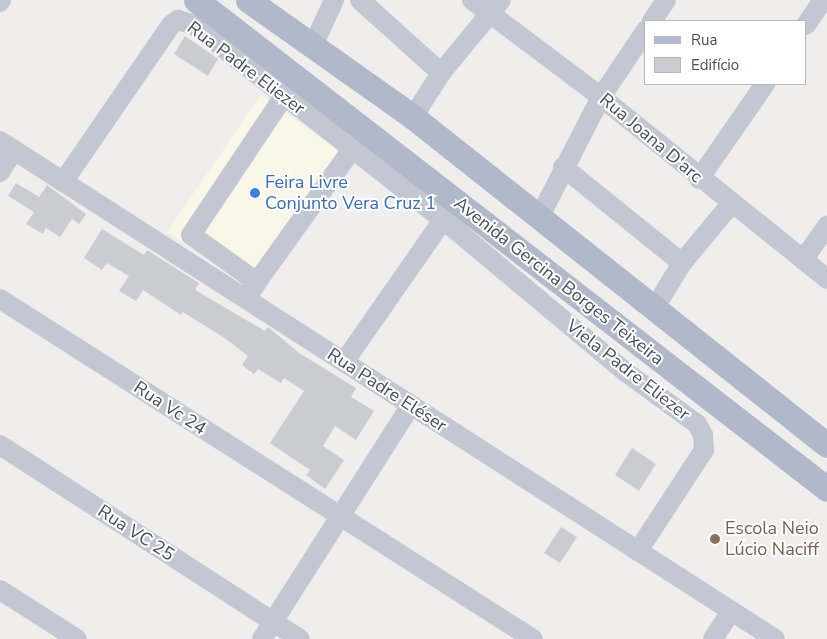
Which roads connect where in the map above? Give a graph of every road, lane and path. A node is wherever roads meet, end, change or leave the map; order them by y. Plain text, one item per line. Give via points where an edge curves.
1 (196, 0) edge
2 (248, 0) edge
3 (334, 0) edge
4 (360, 0) edge
5 (472, 0) edge
6 (666, 0) edge
7 (823, 0) edge
8 (496, 7) edge
9 (653, 20) edge
10 (807, 24) edge
11 (644, 33) edge
12 (312, 48) junction
13 (441, 73) junction
14 (764, 85) edge
15 (284, 96) junction
16 (601, 97) junction
17 (413, 117) junction
18 (7, 146) edge
19 (353, 148) junction
20 (563, 167) junction
21 (0, 172) edge
22 (699, 179) junction
23 (64, 182) junction
24 (731, 204) junction
25 (450, 210) junction
26 (539, 218) junction
27 (827, 226) edge
28 (803, 260) junction
29 (682, 263) junction
30 (827, 279) edge
31 (257, 282) junction
32 (0, 299) edge
33 (246, 300) junction
34 (654, 309) junction
35 (686, 334) junction
36 (631, 335) junction
37 (344, 362) junction
38 (667, 364) junction
39 (411, 405) junction
40 (0, 445) edge
41 (827, 445) edge
42 (827, 489) edge
43 (340, 517) junction
44 (638, 551) junction
45 (0, 590) edge
46 (731, 611) junction
47 (273, 622) junction
48 (77, 639) edge
49 (262, 639) edge
50 (300, 639) edge
51 (533, 639) edge
52 (713, 639) edge
53 (775, 639) edge

1 - 25 main road, Avenida Gercina Borges Teixeira
2 - 12 main road, Avenida Gercina Borges Teixeira
3 - 12 street
4 - 13 street
5 - 8 street, Rua Joana D'arc
6 - 9 street
7 - 10 street
8 - 13 street
8 - 16 street, Rua Joana D'arc
11 - 16 street
12 - 17 main road, Avenida Gercina Borges Teixeira
13 - 17 street
14 - 22 street
15 - 19 street, Rua Padre Eliezer
15 - 23 street, Rua Padre Eliezer via 194,25 178,20
15 - 31 street via 191,235
16 - 20 street
16 - 22 street, Rua Joana D'arc
17 - 26 main road, Avenida Gercina Borges Teixeira
18 - 21 street
18 - 23 street, Rua Padre Eléser
19 - 25 street, Rua Padre Eliezer
19 - 31 street
20 - 26 street
20 - 29 street
22 - 24 street, Rua Joana D'arc
23 - 33 street, Rua Padre Eléser
24 - 28 street, Rua Joana D'arc
24 - 29 street
25 - 36 main road, Avenida Gercina Borges Teixeira
25 - 37 street
25 - 44 street, Viela Padre Eliezer via 627,373 697,424 703,435 704,450
26 - 34 main road, Avenida Gercina Borges Teixeira
27 - 28 street
28 - 30 street, Rua Joana D'arc
29 - 34 street
31 - 33 street
32 - 43 street, Rua Vc 24
33 - 37 street, Rua Padre Eléser
34 - 35 main road, Avenida Gercina Borges Teixeira
34 - 36 main road via 650,328
35 - 38 main road via 678,336 671,344
35 - 41 main road, Avenida Gercina Borges Teixeira
36 - 38 main road, Avenida Gercina Borges Teixeira
37 - 39 street, Rua Padre Eléser
38 - 42 main road, Avenida Gercina Borges Teixeira
39 - 43 street
39 - 44 street, Rua Padre Eléser
40 - 47 street, Rua VC 25
43 - 47 street
43 - 51 street, Rua Vc 24
44 - 46 street, Rua Padre Eléser
45 - 48 street
46 - 52 street
46 - 53 street, Rua Padre Eléser
47 - 49 street
47 - 50 street, Rua VC 25

